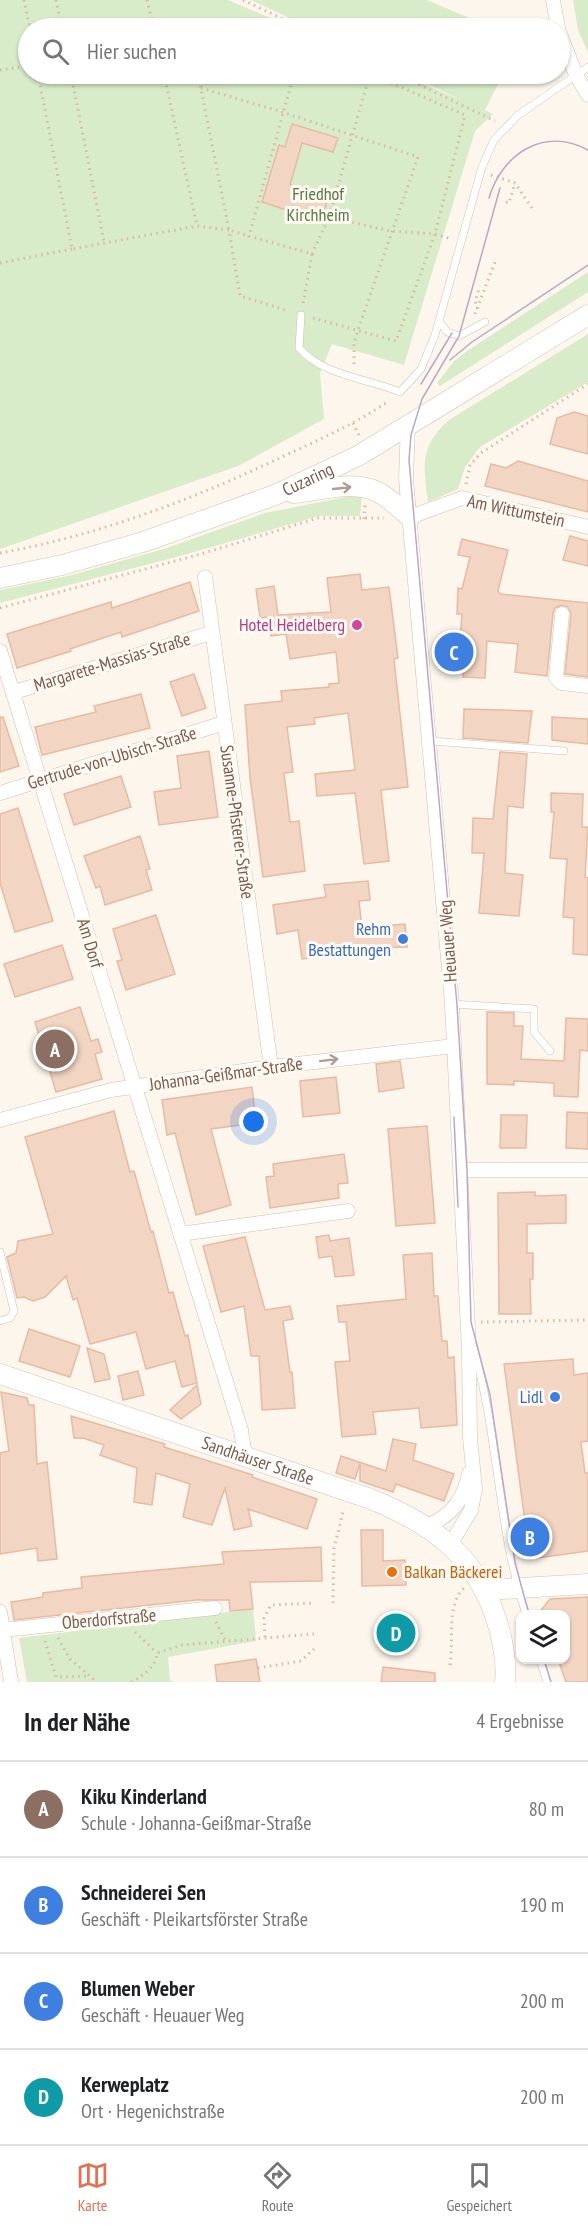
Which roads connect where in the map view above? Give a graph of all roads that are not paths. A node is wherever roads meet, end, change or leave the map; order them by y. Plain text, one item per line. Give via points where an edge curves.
1 (553, 0) edge
2 (556, 18) edge
3 (570, 60) edge
4 (588, 67) edge
5 (576, 75) junction
6 (570, 79) edge
7 (563, 84) edge
8 (588, 95) edge
9 (301, 315) road end
10 (588, 315) edge
11 (440, 322) junction
12 (485, 322) dead end
13 (408, 423) junction
14 (275, 495) junction
15 (410, 517) junction
16 (588, 527) edge
17 (0, 578) edge
18 (205, 578) dead end
19 (562, 614) dead end
20 (211, 633) junction
21 (0, 651) edge
22 (588, 686) edge
23 (14, 692) junction
24 (224, 723) junction
25 (431, 741) junction
26 (564, 751) dead end
27 (39, 780) junction
28 (0, 793) edge
29 (452, 1004) junction
30 (454, 1046) junction
31 (550, 1051) dead end
32 (271, 1067) junction
33 (135, 1087) junction
34 (0, 1120) edge
35 (461, 1170) junction
36 (588, 1170) edge
37 (348, 1211) dead end
38 (180, 1234) junction
39 (0, 1252) edge
40 (0, 1321) edge
41 (468, 1326) junction
42 (0, 1374) edge
43 (245, 1456) junction
44 (471, 1459) junction
45 (427, 1526) junction
46 (450, 1545) junction
47 (482, 1583) junction
48 (588, 1584) edge
49 (519, 1589) junction
50 (215, 1608) road end
51 (525, 1610) edge
52 (1, 1620) edge
53 (542, 1664) edge
54 (12, 1682) edge
55 (505, 1682) edge
56 (547, 1682) edge

1 - 2 street
3 - 5 street
4 - 5 lane
5 - 6 lane
5 - 8 street
7 - 11 lane via 505,125 494,140 480,172
9 - 11 lane via 299,348 305,355 400,392 421,369
10 - 13 main road, Cuzaring
11 - 12 lane via 452,335 470,332
13 - 14 main road, Cuzaring via 358,456
13 - 15 street, Heuauer Weg
14 -> 15 main road via 367,488 377,491
14 - 17 main road, Cuzaring via 143,542
15 - 16 street, Am Wittumstein via 462,498
15 - 25 street, Heuauer Weg
18 - 20 street, Susanne-Pfisterer-Straße
19 - 22 street via 556,678 561,683
20 - 23 street, Margarete-Massias-Straße
20 - 24 street, Susanne-Pfisterer-Straße
21 - 23 street, Am Dorf
23 - 27 street, Am Dorf
24 - 27 street, Gertrude-von-Ubisch-Straße
24 - 32 street, Susanne-Pfisterer-Straße
25 - 26 lane
25 - 29 street, Heuauer Weg
27 - 28 street, Gertrude-von-Ubisch-Straße
27 - 33 street, Am Dorf
29 - 30 street, Heuauer Weg
29 - 31 lane via 534,1009 534,1032
32 -> 30 street, Johanna-Geißmar-Straße
30 - 35 street, Heuauer Weg
32 - 33 street, Johanna-Geißmar-Straße
33 - 34 street, Johanna-Geißmar-Straße
33 - 38 street, Am Dorf
35 - 36 street
35 - 41 street, Heuauer Weg
37 - 38 street
38 - 43 street, Am Dorf via 241,1430
39 - 40 lane via 14,1311 10,1318
41 - 44 street, Heuauer Weg
41 - 49 lane via 486,1395 511,1566
42 - 43 main road, Sandhäuser Straße
43 - 45 main road, Sandhäuser Straße via 348,1491
44 - 45 street, Heuauer Weg via 466,1489 458,1504 448,1515
44 - 46 street, Heuauer Weg via 475,1497
45 - 46 main road, Sandhäuser Straße
46 - 47 main road, Sandhäuser Straße
47 - 49 main road
47 - 55 main road via 502,1643
48 - 49 main road
49 - 51 lane
50 - 52 street, Oberdorfstraße via 46,1624
52 - 54 street, Oberdorfstraße
53 - 56 lane

